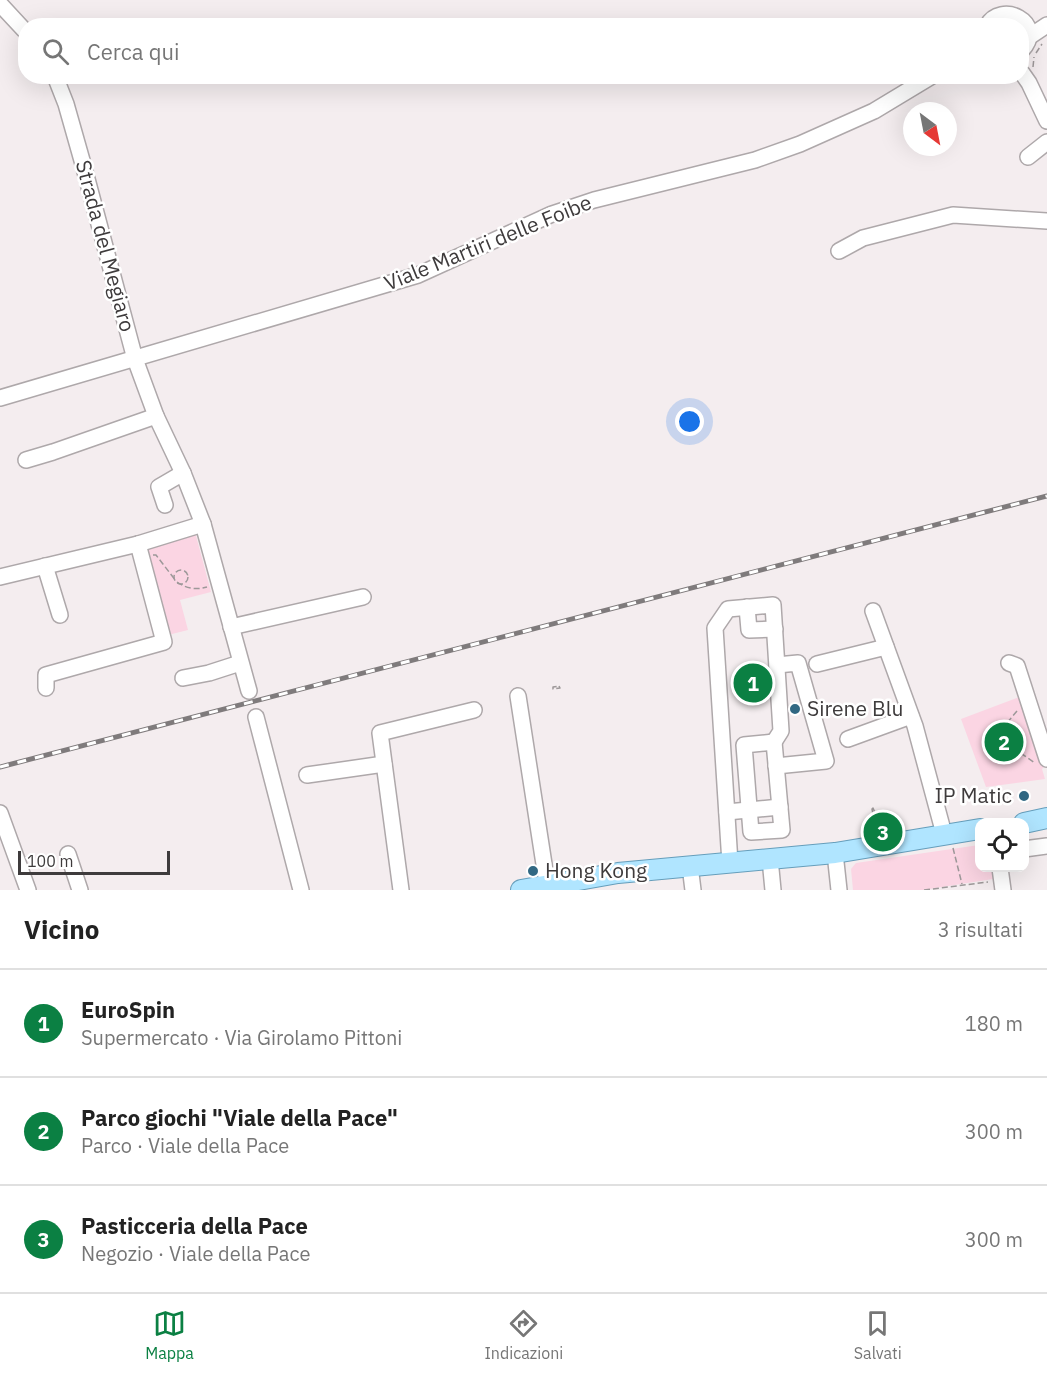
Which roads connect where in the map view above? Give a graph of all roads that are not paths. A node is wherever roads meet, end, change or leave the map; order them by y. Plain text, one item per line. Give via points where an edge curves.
1 (988, 0) edge
2 (1004, 3) edge
3 (0, 4) edge
4 (1026, 14) junction
5 (988, 18) edge
6 (992, 18) edge
7 (1047, 18) edge
8 (18, 23) edge
9 (1047, 25) edge
10 (1032, 42) edge
11 (1029, 58) edge
12 (1029, 82) edge
13 (58, 84) edge
14 (927, 84) edge
15 (1047, 121) edge
16 (1047, 142) edge
17 (1028, 158) dead end
18 (1047, 221) edge
19 (839, 251) dead end
20 (135, 359) junction
21 (0, 398) edge
22 (156, 416) junction
23 (26, 460) dead end
24 (183, 473) junction
25 (165, 505) dead end
26 (203, 524) junction
27 (139, 550) junction
28 (0, 560) edge
29 (45, 567) junction
30 (2, 576) edge
31 (363, 597) dead end
32 (747, 607) junction
33 (873, 611) dead end
34 (60, 615) dead end
35 (231, 627) junction
36 (775, 629) junction
37 (886, 647) junction
38 (240, 663) junction
39 (1009, 663) dead end
40 (817, 664) dead end
41 (777, 665) junction
42 (183, 678) dead end
43 (46, 688) dead end
44 (249, 691) dead end
45 (518, 696) dead end
46 (474, 710) dead end
47 (911, 716) junction
48 (256, 717) dead end
49 (848, 739) dead end
50 (774, 742) junction
51 (744, 747) junction
52 (723, 749) junction
53 (1043, 763) edge
54 (384, 764) junction
55 (776, 766) junction
56 (307, 775) dead end
57 (780, 807) junction
58 (749, 810) junction
59 (727, 812) junction
60 (0, 813) edge
61 (975, 830) edge
62 (948, 838) junction
63 (1047, 846) edge
64 (1029, 848) edge
65 (835, 853) junction
66 (68, 854) dead end
67 (770, 859) junction
68 (730, 863) junction
69 (690, 866) junction
70 (548, 887) edge
71 (27, 890) edge
72 (80, 890) edge
73 (301, 890) edge
74 (401, 890) edge
75 (521, 890) edge
76 (693, 890) edge
77 (773, 890) edge
78 (839, 890) edge

1 - 5 street
2 - 4 street
2 - 6 street
3 - 8 street
4 - 7 street
4 - 10 street via 1031,20
9 - 10 street
10 - 11 street
12 - 15 street
13 - 20 street, Strada del Megiaro
14 - 20 street, Viale Martiri delle Foibe via 800,144 755,160 594,200 552,214 418,275
16 - 17 street
18 - 19 street via 953,215 863,238
20 - 21 street, Viale Martiri delle Foibe
20 - 22 street, Strada del Megiaro
22 - 23 street
22 - 24 street, Strada del Megiaro
24 - 25 street via 159,487
24 - 26 street, Strada del Megiaro
26 - 27 street
26 - 35 street, Strada del Megiaro
27 - 29 street
27 - 43 street via 164,642 46,675
28 - 30 street
29 - 30 street
29 - 34 street
31 - 35 street
32 - 36 street via 773,604
32 - 36 street via 741,631
32 - 52 street via 728,609 715,628
33 - 37 street
35 - 38 street, Strada del Megiaro
36 - 41 street
37 - 40 street
37 - 47 street
38 - 42 street
38 - 44 street, Strada del Megiaro
39 - 53 street via 1017,666
41 - 50 street via 781,731
41 - 55 street via 798,663 826,761
45 - 70 street
46 - 54 street via 380,733
47 - 49 street
47 - 62 street
48 - 73 street
50 - 51 street
50 - 55 street
51 - 52 street
51 - 58 street
52 - 59 street
54 - 56 street
54 - 74 street
55 - 57 street
57 - 58 street
57 - 58 street via 782,830 751,832
58 - 59 street
59 - 68 street
60 - 71 street
61 - 62 main road
62 - 65 main road
63 - 64 street
65 - 67 main road
65 - 78 street
66 - 72 street
67 - 68 main road
67 - 77 street
68 - 69 main road
69 - 70 main road via 618,873
69 - 76 street
70 - 75 main road

